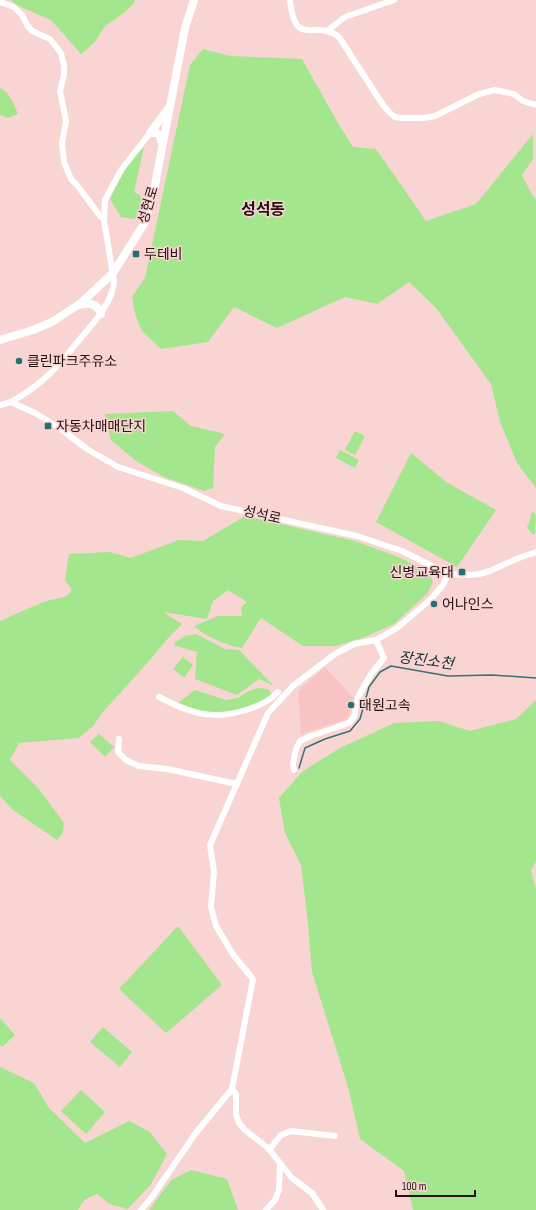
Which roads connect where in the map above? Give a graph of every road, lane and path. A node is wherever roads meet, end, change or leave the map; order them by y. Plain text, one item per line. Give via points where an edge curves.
1 (194, 0) edge
2 (290, 0) edge
3 (394, 0) edge
4 (0, 2) edge
5 (328, 31) junction
6 (170, 105) junction
7 (536, 105) edge
8 (150, 133) junction
9 (163, 146) junction
10 (104, 218) junction
11 (113, 273) junction
12 (76, 307) junction
13 (101, 314) junction
14 (0, 340) edge
15 (11, 402) junction
16 (0, 404) edge
17 (536, 552) edge
18 (448, 574) junction
19 (376, 640) junction
20 (278, 692) dead end
21 (160, 697) dead end
22 (120, 738) dead end
23 (294, 770) dead end
24 (237, 784) junction
25 (232, 1090) junction
26 (336, 1136) dead end
27 (269, 1150) junction
28 (280, 1164) junction
29 (141, 1210) edge
30 (266, 1210) edge
31 (323, 1210) edge

1 - 6 main road, 성현로 via 185,28
2 - 5 street via 294,21 298,27 305,31
3 - 5 street via 344,17
4 - 10 street via 14,7 32,31 50,39 61,54 64,70 60,91 66,122 62,143 64,162 71,179
5 - 7 street via 339,37 382,105 401,118 436,116 479,94 495,90 514,94 523,101
6 - 8 main road
6 - 9 main road, 성현로
8 - 9 main road via 158,134
8 - 10 street via 110,188 104,206
9 - 11 main road, 성현로 via 144,224
10 - 11 street
11 - 12 main road, 성현로
11 - 13 street via 114,285
12 - 13 main road via 89,303 98,308
12 - 14 main road, 성현로 via 34,330
13 - 15 street via 45,379
15 - 16 street
15 - 18 street, 성석로 via 58,426 87,449 118,467 182,488 221,506 357,536 402,551
17 - 18 street, 성석로 via 484,573 469,576
18 - 19 street via 443,585 419,610 397,628
19 - 23 street via 384,658 358,697 354,718 349,723 300,741 296,749
19 - 24 street via 354,644 335,654 293,686 268,713
20 - 21 street via 261,705 241,712 220,715 198,714 181,709
22 - 24 street via 118,752 126,760 139,766 167,769
24 - 25 street via 210,845 214,872 210,907 216,926 234,956 253,979
25 - 27 street via 236,1094 236,1115 239,1123
25 - 29 street via 195,1134
26 - 27 street via 291,1131 281,1135
27 - 28 street
28 - 30 street via 279,1190 275,1200
28 - 31 street via 292,1178 312,1193

